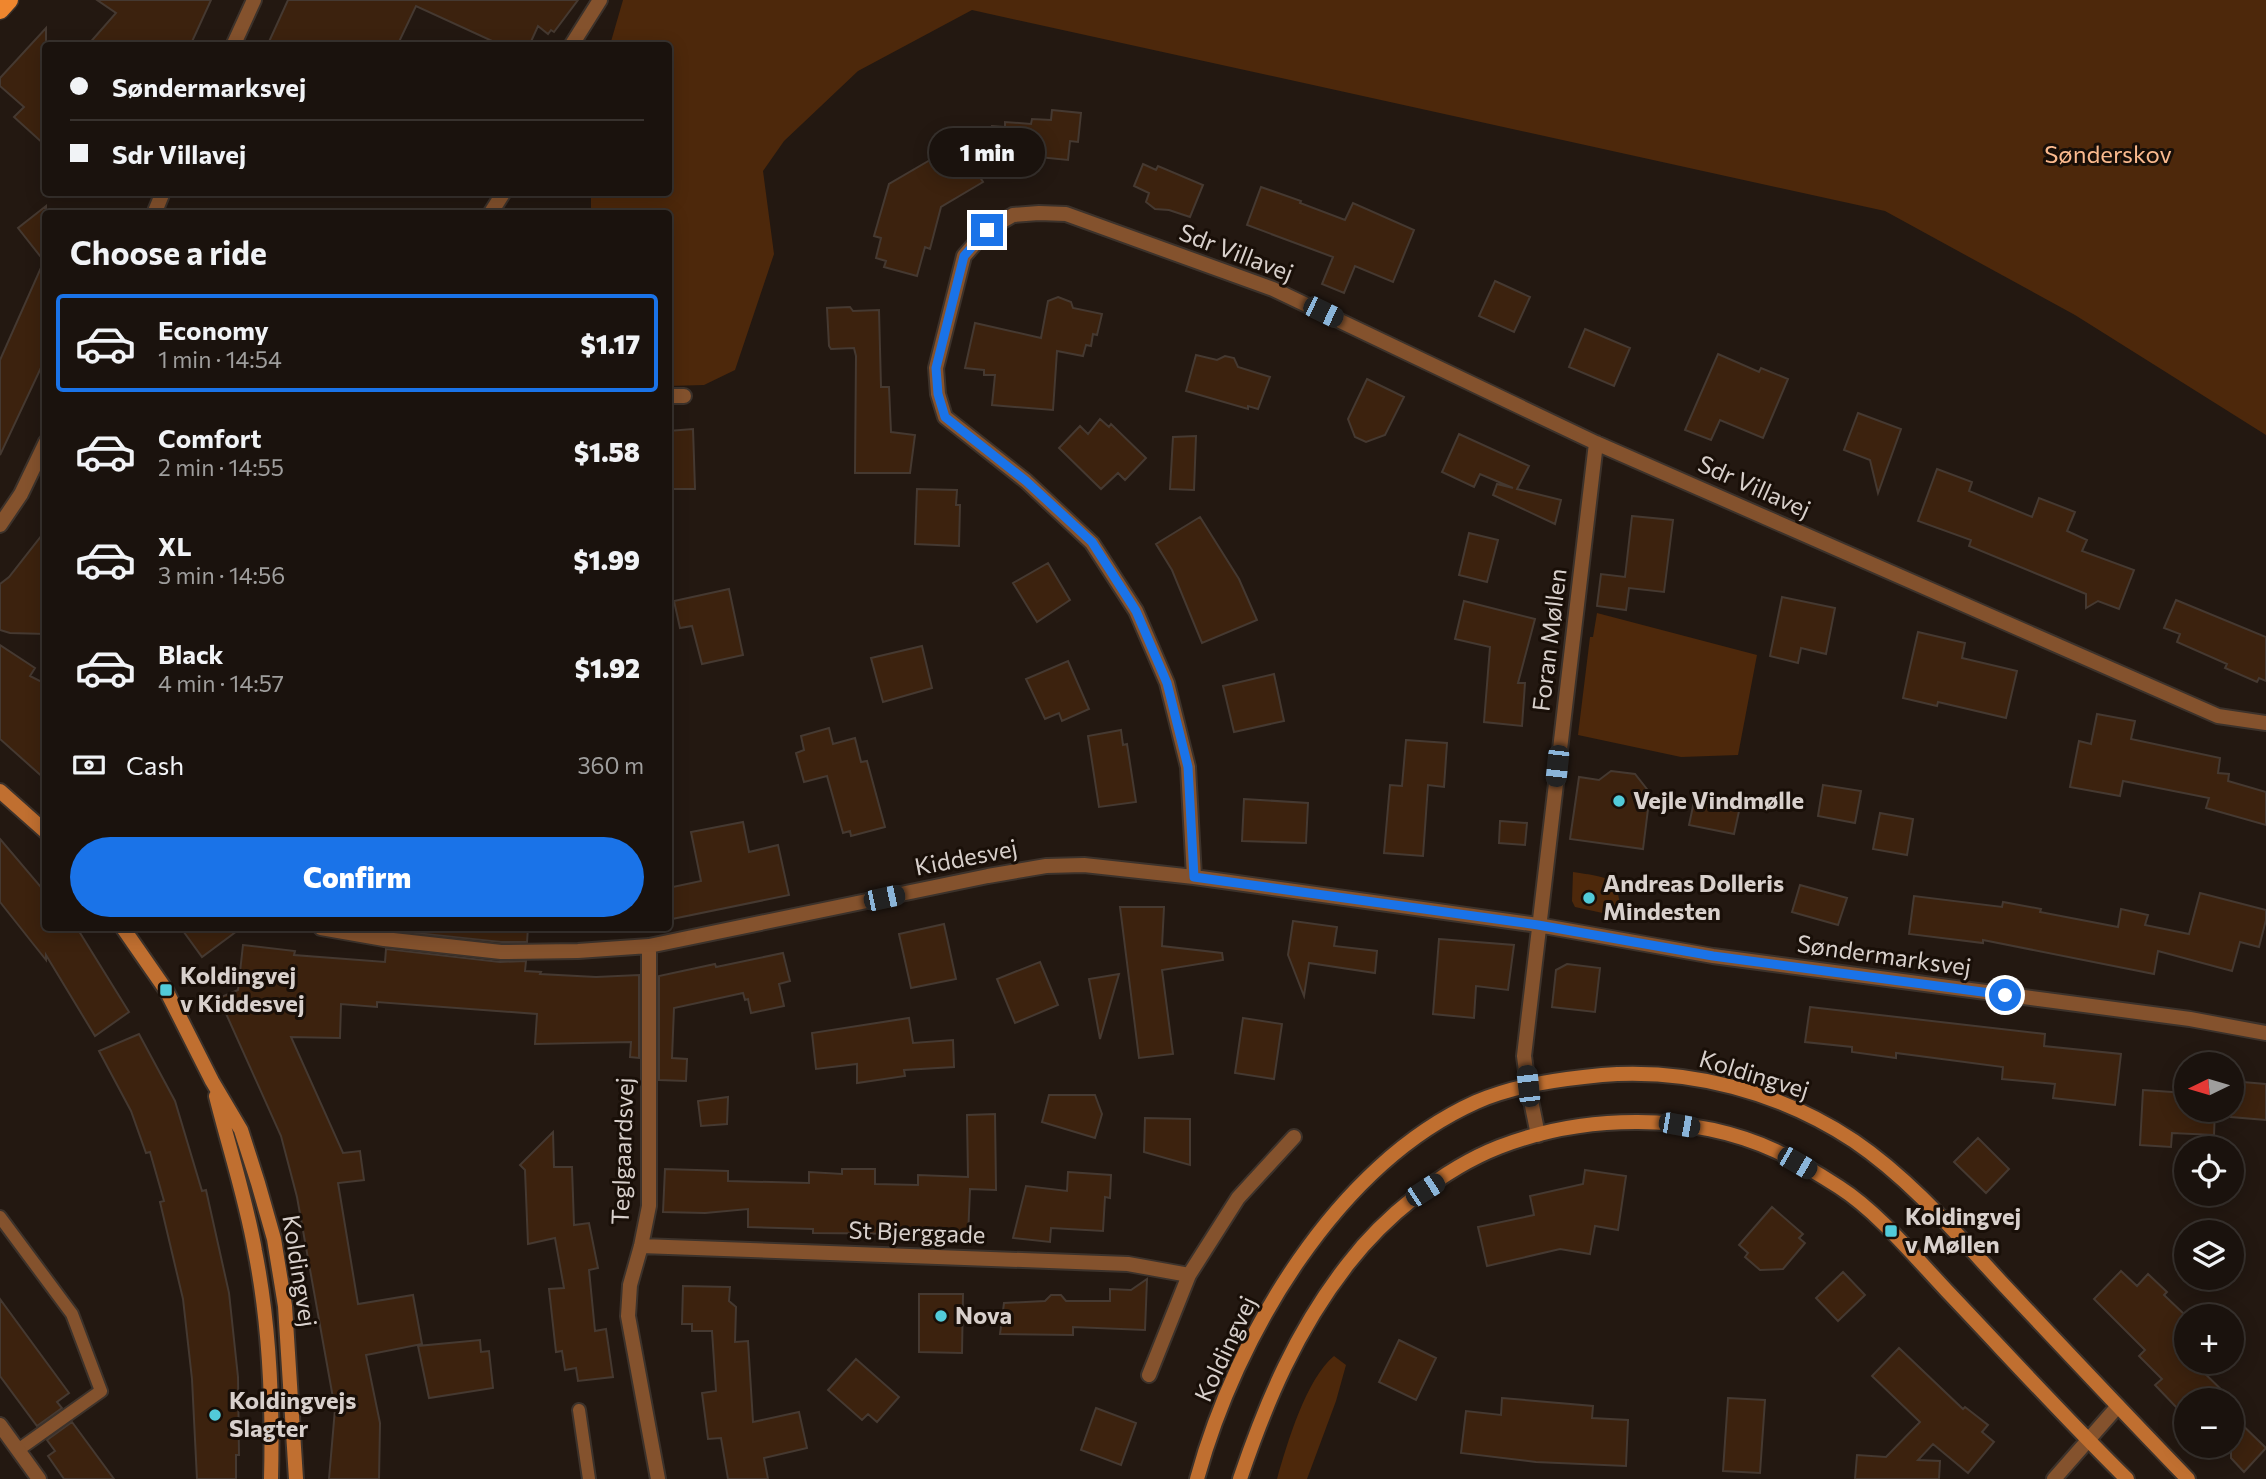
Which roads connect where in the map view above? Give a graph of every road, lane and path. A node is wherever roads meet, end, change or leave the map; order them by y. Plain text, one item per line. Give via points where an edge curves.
1 (9, 0) edge
2 (254, 0) edge
3 (600, 0) edge
4 (0, 10) edge
5 (235, 42) edge
6 (574, 42) edge
7 (672, 396) edge
8 (684, 396) dead end
9 (1596, 443) junction
10 (42, 450) edge
11 (0, 525) edge
12 (2266, 723) edge
13 (0, 791) edge
14 (42, 828) edge
15 (1194, 877) junction
16 (1538, 925) junction
17 (125, 931) edge
18 (359, 931) edge
19 (384, 933) edge
20 (649, 946) junction
21 (2266, 1033) edge
22 (212, 1081) junction
23 (1528, 1086) junction
24 (1538, 1135) junction
25 (1294, 1137) dead end
26 (0, 1217) edge
27 (641, 1247) junction
28 (1189, 1275) junction
29 (1149, 1374) dead end
30 (2118, 1406) junction
31 (579, 1410) dead end
32 (0, 1425) edge
33 (2088, 1441) junction
34 (18, 1450) junction
35 (40, 1479) edge
36 (271, 1479) edge
37 (296, 1479) edge
38 (589, 1479) edge
39 (658, 1479) edge
40 (1197, 1479) edge
41 (1240, 1479) edge
42 (2054, 1479) edge
43 (2127, 1479) edge
44 (2188, 1479) edge

1 - 4 main road
2 - 5 street
3 - 6 street
7 - 8 street
9 - 12 street, Sdr Villavej via 2218,716
9 - 15 street, Sdr Villavej via 1273,289 1066,214 1013,215 987,230 964,256 936,368 945,417 1026,481 1092,542 1136,611 1167,683 1188,767
9 - 16 street, Foran Møllen
10 - 11 street
13 - 14 main road
15 - 16 street, Kiddesvej
15 - 20 street, Kiddesvej via 1084,865 1046,866
16 - 21 street, Søndermarksvej via 1713,956
16 - 23 street, Foran Møllen via 1524,1056
17 - 22 main road, Koldingvej via 166,990
18 - 19 street, Kiddesvej
19 - 20 street, Kiddesvej via 501,951
20 - 27 street, Teglgaardsvej via 649,1206
22 - 36 main road, Koldingvej via 255,1249 266,1322 272,1384
22 - 37 main road, Koldingvej via 241,1130 274,1239 285,1306
23 - 24 street, Foran Møllen
23 - 30 main road, Koldingvej via 1633,1073 1678,1075 1792,1106 1825,1123 1920,1195
23 - 40 main road, Koldingvej via 1479,1101 1435,1123 1369,1177 1324,1228 1265,1311
24 - 33 main road via 1598,1123 1660,1122 1719,1132 1775,1150 1842,1189 1891,1231
24 - 41 main road via 1497,1147 1425,1190 1396,1213 1348,1264 1298,1338 1261,1417
25 - 28 street via 1238,1198
26 - 34 lane via 72,1314 101,1391
27 - 28 street, St Bjerggade via 1128,1264
27 - 39 street, Teglgaardsvej via 630,1285 628,1316
28 - 29 street
30 - 33 street
30 - 44 main road, Koldingvej
31 - 38 lane
32 - 34 street
33 - 42 street
33 - 43 main road
34 - 35 street

